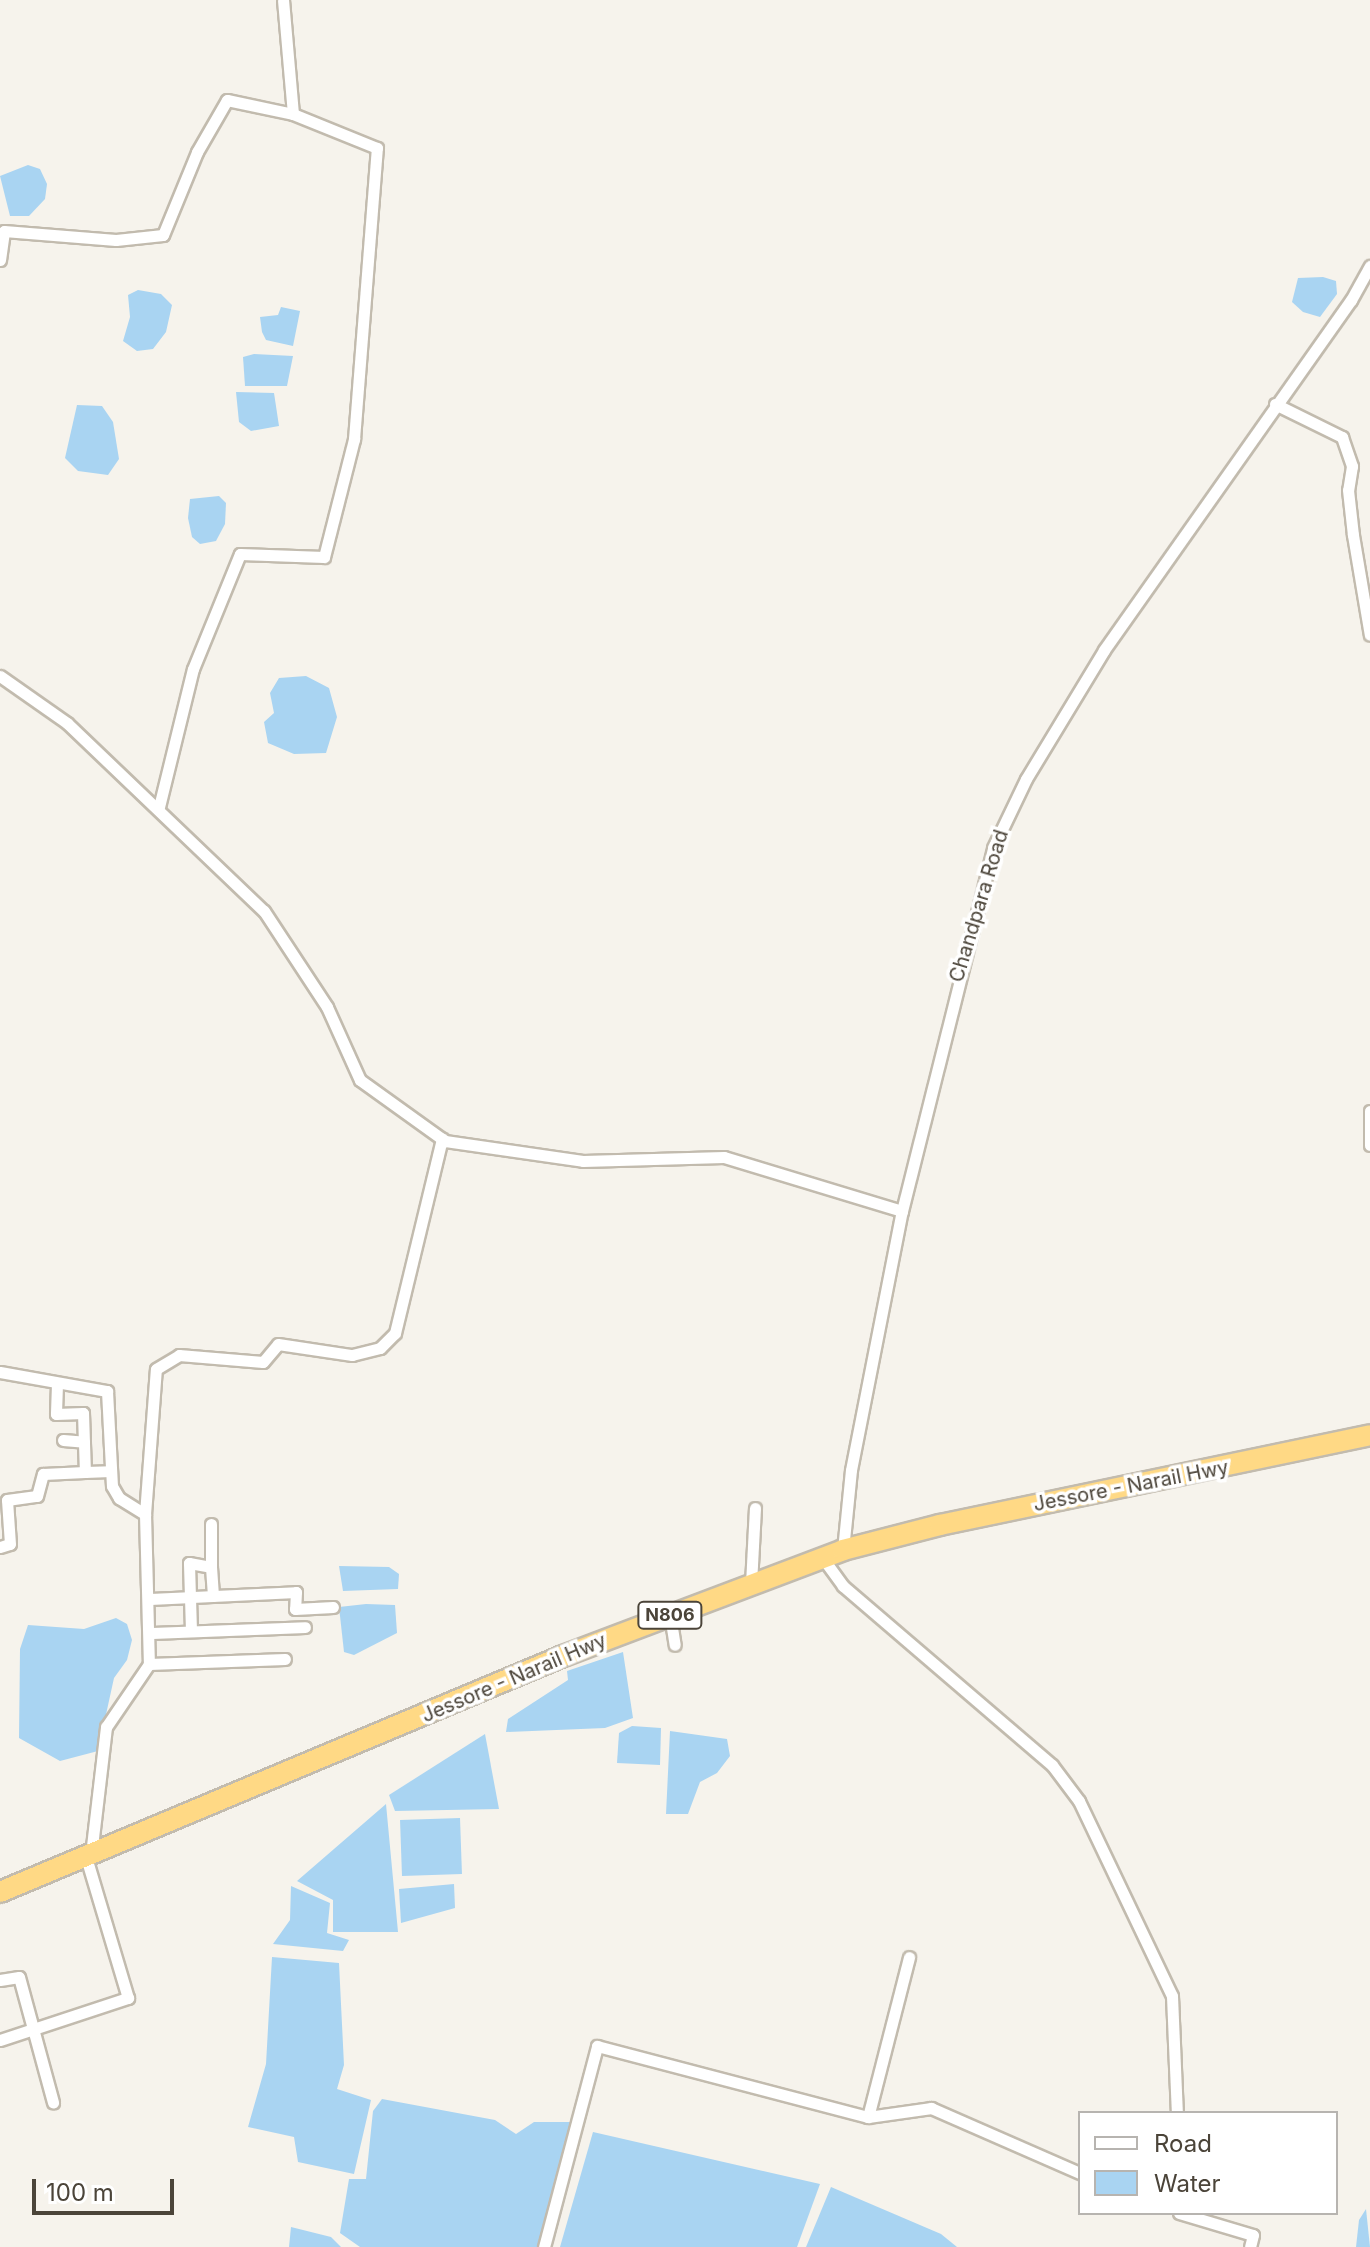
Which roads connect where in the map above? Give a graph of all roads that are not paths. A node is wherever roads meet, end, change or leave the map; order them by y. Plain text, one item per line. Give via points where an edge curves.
1 (283, 0) edge
2 (293, 114) junction
3 (0, 260) edge
4 (1370, 266) edge
5 (1275, 404) junction
6 (1370, 635) edge
7 (0, 676) edge
8 (159, 807) junction
9 (1370, 1111) edge
10 (442, 1139) junction
11 (1370, 1145) edge
12 (902, 1211) junction
13 (0, 1372) edge
14 (57, 1384) dead end
15 (1370, 1435) edge
16 (63, 1440) dead end
17 (84, 1442) junction
18 (110, 1471) dead end
19 (85, 1472) junction
20 (755, 1508) dead end
21 (145, 1514) junction
22 (211, 1524) dead end
23 (0, 1547) edge
24 (843, 1550) junction
25 (822, 1557) junction
26 (211, 1567) junction
27 (751, 1584) junction
28 (213, 1596) junction
29 (190, 1597) junction
30 (150, 1599) junction
31 (333, 1607) dead end
32 (670, 1615) junction
33 (305, 1627) dead end
34 (191, 1631) junction
35 (152, 1633) junction
36 (675, 1645) dead end
37 (285, 1659) dead end
38 (149, 1664) junction
39 (88, 1856) junction
40 (0, 1892) edge
41 (909, 1957) dead end
42 (0, 1980) edge
43 (35, 2029) junction
44 (0, 2040) edge
45 (53, 2102) dead end
46 (1177, 2111) edge
47 (868, 2117) junction
48 (1078, 2172) edge
49 (1186, 2215) edge
50 (544, 2247) edge
51 (1250, 2247) edge

1 - 2 street
2 - 3 street via 227,100 197,152 163,235 116,240 4,231
2 - 8 street via 377,148 354,439 324,557 240,554 193,669
4 - 5 street, Chandpara Road
5 - 6 street via 1342,437 1352,466 1348,490
5 - 12 street, Chandpara Road via 1067,707 993,848
7 - 8 street via 67,723
8 - 10 street via 264,911 327,1007 360,1080
9 - 11 street
10 - 12 street via 583,1161 734,1158
10 - 21 street via 395,1333 380,1348 352,1355 278,1344 263,1362 179,1355 156,1369
12 - 24 street, Chandpara Road via 851,1470
13 - 21 street via 107,1391 112,1486 119,1498
14 - 17 street via 56,1414 83,1413
15 - 24 highway, Jessore - Narail Hwy / N806
16 - 17 street
17 - 19 street
18 - 19 street
19 - 23 street via 43,1474 37,1496 7,1500 10,1544
20 - 27 street
21 - 30 street
22 - 26 street
24 - 25 highway, Jessore - Narail Hwy / N806
25 - 27 highway, Jessore - Narail Hwy / N806
25 - 46 street via 843,1586 1052,1765 1079,1801 1172,1996
26 - 28 street
26 - 29 street via 189,1563
27 - 32 highway, Jessore - Narail Hwy / N806
28 - 29 street
28 - 31 street via 296,1592 295,1609
29 - 30 street
29 - 34 street
30 - 35 street
32 - 36 street
32 - 39 highway, Jessore - Narail Hwy / N806
33 - 34 street
34 - 35 street
35 - 38 street
37 - 38 street
38 - 39 street via 106,1727
39 - 40 highway, Jessore - Narail Hwy / N806
39 - 43 street via 128,1998
41 - 47 street
42 - 43 street via 19,1977
43 - 44 street
43 - 45 street
47 - 48 street via 931,2108
47 - 50 street via 597,2046
49 - 51 street via 1253,2235

